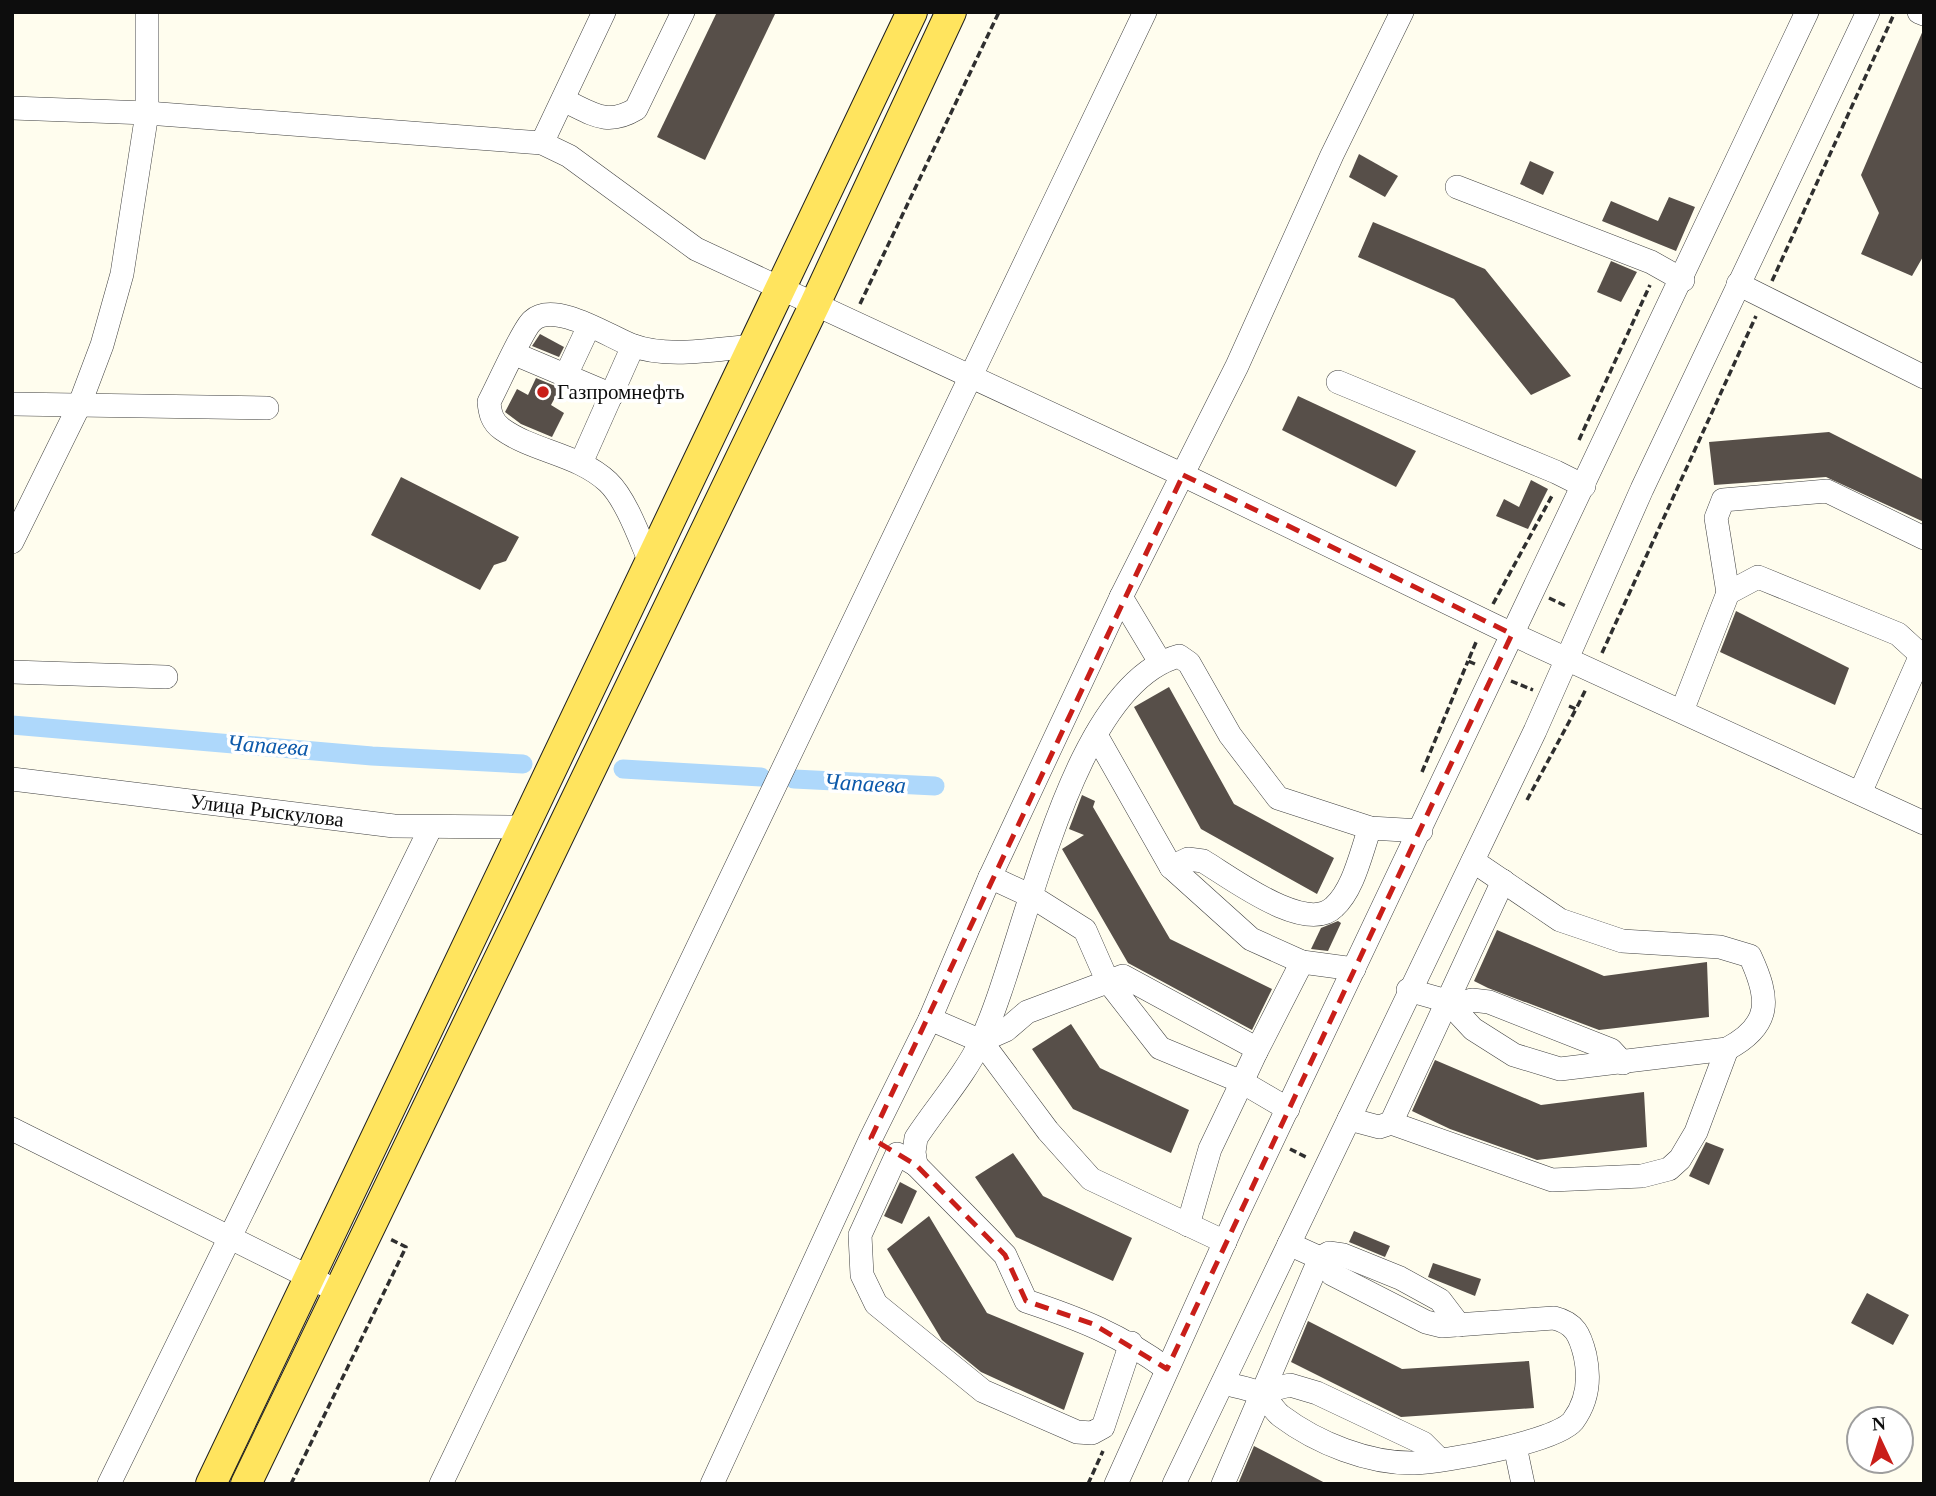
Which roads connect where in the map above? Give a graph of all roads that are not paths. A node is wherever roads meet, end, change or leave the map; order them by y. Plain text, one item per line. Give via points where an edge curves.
1 (147, 12) edge
2 (604, 12) edge
3 (683, 12) edge
4 (912, 12) edge
5 (951, 12) edge
6 (1145, 12) edge
7 (1402, 12) edge
8 (1807, 12) edge
9 (1868, 12) edge
10 (563, 100) junction
11 (12, 108) edge
12 (147, 113) junction
13 (542, 143) junction
14 (1457, 187) dead end
15 (1682, 280) junction
16 (1738, 284) junction
17 (780, 290) junction
18 (815, 304) junction
19 (589, 327) junction
20 (633, 346) junction
21 (753, 346) junction
22 (515, 354) junction
23 (566, 376) junction
24 (969, 376) junction
25 (1924, 377) edge
26 (1338, 382) dead end
27 (611, 395) junction
28 (12, 404) edge
29 (79, 406) junction
30 (267, 408) dead end
31 (581, 463) junction
32 (1183, 475) junction
33 (1584, 486) junction
34 (1924, 538) edge
35 (12, 542) edge
36 (650, 562) junction
37 (1728, 593) junction
38 (1121, 597) junction
39 (1513, 634) junction
40 (1922, 652) edge
41 (1567, 658) junction
42 (1160, 662) junction
43 (12, 672) edge
44 (166, 677) dead end
45 (1682, 711) junction
46 (1096, 735) junction
47 (12, 779) edge
48 (1860, 793) junction
49 (1924, 824) edge
50 (431, 827) junction
51 (524, 827) junction
52 (1370, 828) junction
53 (1421, 831) junction
54 (1473, 861) junction
55 (1171, 867) junction
56 (990, 877) junction
57 (1503, 881) junction
58 (1031, 896) junction
59 (1301, 962) junction
60 (1354, 969) junction
61 (1107, 980) junction
62 (1408, 990) junction
63 (1450, 1004) junction
64 (930, 1019) junction
65 (981, 1041) junction
66 (1727, 1049) junction
67 (1256, 1052) junction
68 (1623, 1063) junction
69 (1242, 1082) junction
70 (1288, 1109) junction
71 (1349, 1119) junction
72 (1391, 1123) junction
73 (12, 1129) edge
74 (871, 1138) junction
75 (907, 1159) junction
76 (1188, 1225) junction
77 (230, 1239) junction
78 (1225, 1242) junction
79 (1289, 1244) junction
80 (1320, 1258) junction
81 (309, 1279) junction
82 (339, 1290) junction
83 (1131, 1343) junction
84 (1167, 1369) junction
85 (1223, 1382) junction
86 (1259, 1393) junction
87 (1515, 1446) junction
88 (1439, 1459) junction
89 (109, 1484) edge
90 (211, 1484) edge
91 (246, 1484) edge
92 (441, 1484) edge
93 (712, 1484) edge
94 (1116, 1484) edge
95 (1174, 1484) edge
96 (1223, 1484) edge
97 (1524, 1484) edge

1 - 12 street
2 - 10 street
3 - 10 street via 636,109 622,118 605,119
4 - 17 main road
5 - 18 main road
6 - 24 street
7 - 32 street
8 - 15 street
9 - 16 street
10 - 13 street
11 - 12 street
12 - 13 street
12 - 29 street via 122,274
13 - 17 street via 569,156 696,249
14 - 15 street via 1658,266
15 - 33 street
16 - 25 street
16 - 41 street
17 - 18 street
17 - 21 main road
18 - 24 street
18 - 82 main road
19 - 20 street
19 - 22 street via 563,315 546,315 532,321
19 - 23 street
20 - 21 street via 659,352
20 - 27 street
21 - 36 main road
22 - 23 street
22 - 31 street via 489,401 490,415 501,429
23 - 27 street
24 - 32 street
24 - 92 street
26 - 33 street
27 - 31 street
28 - 29 street
29 - 30 street
29 - 35 street
31 - 36 street via 609,482
32 - 38 street
32 - 39 street
33 - 39 street
34 - 37 street via 1827,491 1723,500 1716,518
36 - 51 main road
37 - 40 street via 1758,577 1898,634
37 - 45 street
38 - 42 street
38 - 56 street
39 - 41 street
39 - 53 street
40 - 48 street
41 - 45 street
41 - 54 street
42 - 46 street via 1115,705
42 - 52 street via 1179,656 1189,663 1230,735 1278,798
43 - 44 street
45 - 48 street
46 - 55 street
46 - 58 street via 1058,817
47 - 50 street, Улица Рыскулова via 288,815
48 - 49 street
50 - 51 street, Улица Рыскулова
50 - 77 street
51 - 81 main road
52 - 53 street
52 - 55 street via 1348,886 1333,909 1318,915 1289,912 1203,861 1188,859
53 - 60 street
54 - 57 street
54 - 62 street
55 - 59 street via 1251,939
56 - 58 street
56 - 64 street
57 - 63 street
57 - 66 street via 1560,920 1622,941 1720,947 1750,956 1764,986 1761,1018 1747,1038
58 - 61 street via 1085,930
58 - 65 street
59 - 60 street
59 - 67 street
60 - 70 street
61 - 65 street via 1027,1012 1006,1030
61 - 67 street via 1124,976 1252,1045
61 - 69 street via 1160,1048
62 - 63 street
62 - 71 street
63 - 68 street via 1489,1002 1611,1050
63 - 68 street via 1473,1029 1514,1055 1560,1069
63 - 72 street
64 - 65 street
64 - 74 street
65 - 75 street via 916,1138 914,1152
65 - 76 street via 1048,1131 1091,1179
66 - 68 street
66 - 72 street via 1696,1132 1680,1159 1669,1169 1642,1176 1552,1180
67 - 69 street
69 - 70 street
69 - 76 street via 1210,1149
70 - 78 street
71 - 72 street via 1379,1127
71 - 79 street
73 - 77 street
74 - 75 street
74 - 93 street
75 - 83 street via 1005,1255 1026,1301 1093,1324
75 - 83 street via 860,1235 862,1275 876,1304 973,1384 1077,1432 1093,1433 1103,1427
76 - 78 street
77 - 81 street
77 - 89 street
78 - 84 street
79 - 80 street
79 - 85 street
80 - 86 street
80 - 87 street via 1332,1274 1426,1322 1458,1325 1554,1318 1567,1322 1580,1336 1589,1374 1584,1399 1572,1423
81 - 82 street
81 - 90 main road
82 - 91 main road
83 - 84 street
84 - 94 street
85 - 86 street
85 - 95 street
86 - 88 street via 1290,1385 1317,1393 1423,1443
86 - 88 street via 1280,1416 1334,1446 1375,1459 1415,1463
86 - 96 street
87 - 88 street
87 - 97 street

